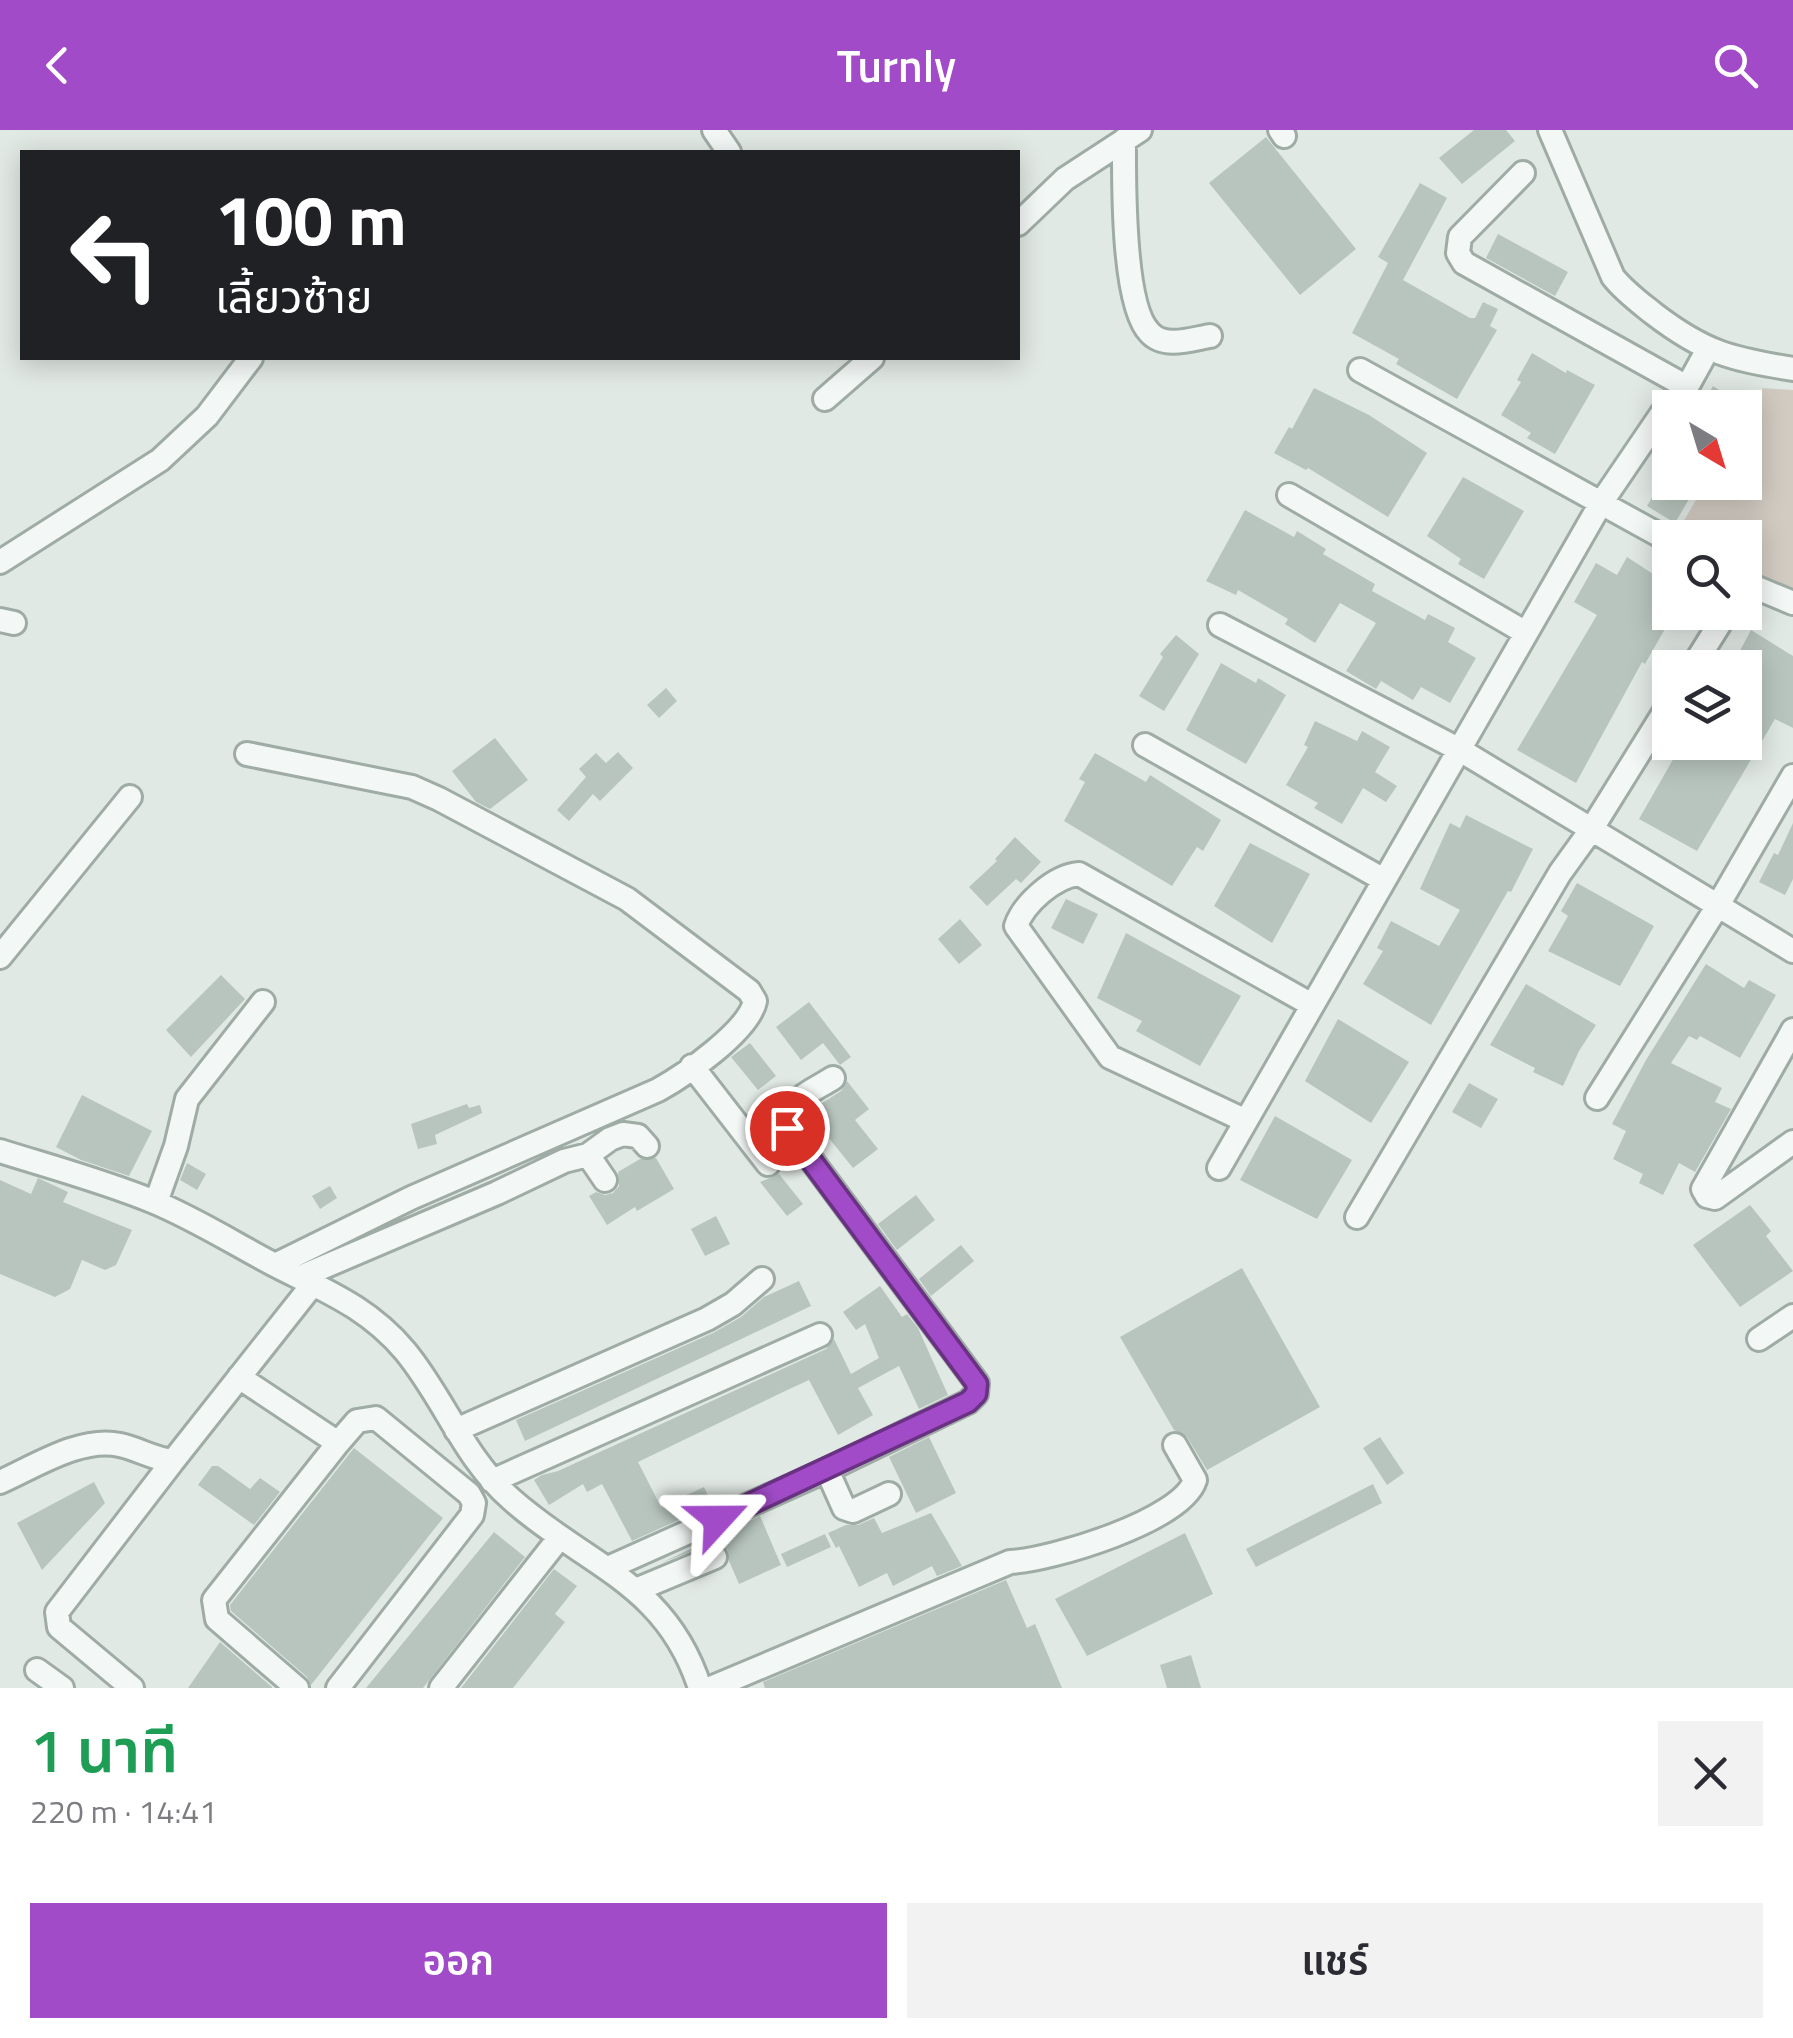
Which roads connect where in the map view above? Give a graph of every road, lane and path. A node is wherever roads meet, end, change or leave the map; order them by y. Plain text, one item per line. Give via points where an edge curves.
1 (1550, 130) edge
2 (1132, 135) edge
3 (1523, 173) dead end
4 (1020, 222) edge
5 (1210, 336) dead end
6 (1700, 345) junction
7 (248, 360) edge
8 (870, 360) edge
9 (1793, 368) edge
10 (1360, 370) dead end
11 (1675, 390) joint
12 (825, 399) dead end
13 (1652, 426) edge
14 (1290, 494) dead end
15 (1602, 503) junction
16 (1652, 531) edge
17 (0, 562) edge
18 (1762, 590) edge
19 (1793, 603) edge
20 (1220, 625) dead end
21 (1526, 632) junction
22 (1652, 732) edge
23 (1145, 744) dead end
24 (1460, 750) junction
25 (247, 754) dead end
26 (1793, 776) edge
27 (130, 797) dead end
28 (1591, 830) junction
29 (1384, 880) junction
30 (1717, 907) junction
31 (1793, 950) edge
32 (0, 957) edge
33 (263, 1002) dead end
34 (1312, 1005) junction
35 (1793, 1030) edge
36 (692, 1066) junction
37 (834, 1078) dead end
38 (1597, 1098) dead end
39 (1246, 1121) junction
40 (1793, 1142) edge
41 (647, 1146) dead end
42 (0, 1151) edge
43 (588, 1155) junction
44 (768, 1164) dead end
45 (1219, 1168) dead end
46 (605, 1180) dead end
47 (156, 1202) junction
48 (1357, 1217) dead end
49 (275, 1265) junction
50 (762, 1279) dead end
51 (306, 1281) junction
52 (1793, 1316) edge
53 (820, 1335) dead end
54 (1759, 1339) dead end
55 (239, 1377) junction
56 (456, 1430) junction
57 (338, 1442) junction
58 (1175, 1445) dead end
59 (173, 1461) junction
60 (827, 1470) junction
61 (0, 1482) edge
62 (492, 1482) junction
63 (889, 1494) dead end
64 (560, 1537) junction
65 (714, 1556) dead end
66 (608, 1568) junction
67 (636, 1590) junction
68 (37, 1670) dead end
69 (62, 1688) edge
70 (132, 1688) edge
71 (298, 1688) edge
72 (338, 1688) edge
73 (441, 1688) edge
74 (700, 1688) edge
75 (711, 1688) edge

1 - 6 street via 1613,278
2 - 4 street via 1065,179
2 - 5 street via 1130,277 1140,313 1149,333 1163,340
3 - 11 street via 1460,237 1464,262
6 - 9 street
6 - 11 street
7 - 17 street via 198,426 160,460
8 - 12 street
10 - 15 street
13 - 15 street
14 - 21 street
15 - 16 street
15 - 21 street
18 - 19 street
20 - 24 street
21 - 24 street
22 - 28 street
23 - 29 street
24 - 28 street
24 - 29 street
25 - 36 street via 412,787 627,899 755,1001 741,1027
26 - 30 street
27 - 32 street
28 - 30 street
28 - 48 street
29 - 34 street
30 - 31 street
30 - 38 street
33 - 47 street via 187,1099
34 - 39 street
34 - 39 street via 1080,874 1065,875 1021,912 1016,926 1110,1057
35 - 40 street via 1703,1189 1707,1196 1715,1198
36 - 44 street
36 - 49 street via 645,1096
37 - 60 street via 789,1107 787,1128 977,1384 968,1402
39 - 45 street
41 - 43 street via 624,1134
42 - 47 street
43 - 46 street
43 - 51 street
47 - 49 street
49 - 51 street
50 - 56 street via 707,1319
51 - 55 street
51 - 56 street via 343,1298 405,1352
52 - 54 street
53 - 62 street
55 - 57 street
55 - 59 street
56 - 62 street
57 - 71 street via 214,1600 217,1619
57 - 72 street via 357,1421 376,1418 474,1504
58 - 75 street via 1195,1480 1175,1505 1070,1552 1010,1562
59 - 61 street via 101,1444
59 - 70 street via 57,1612 59,1628
60 - 63 street via 844,1508 853,1511
60 - 66 street
62 - 64 street
64 - 66 street
64 - 73 street
65 - 67 street
66 - 67 street
67 - 74 street via 689,1654
68 - 69 street

